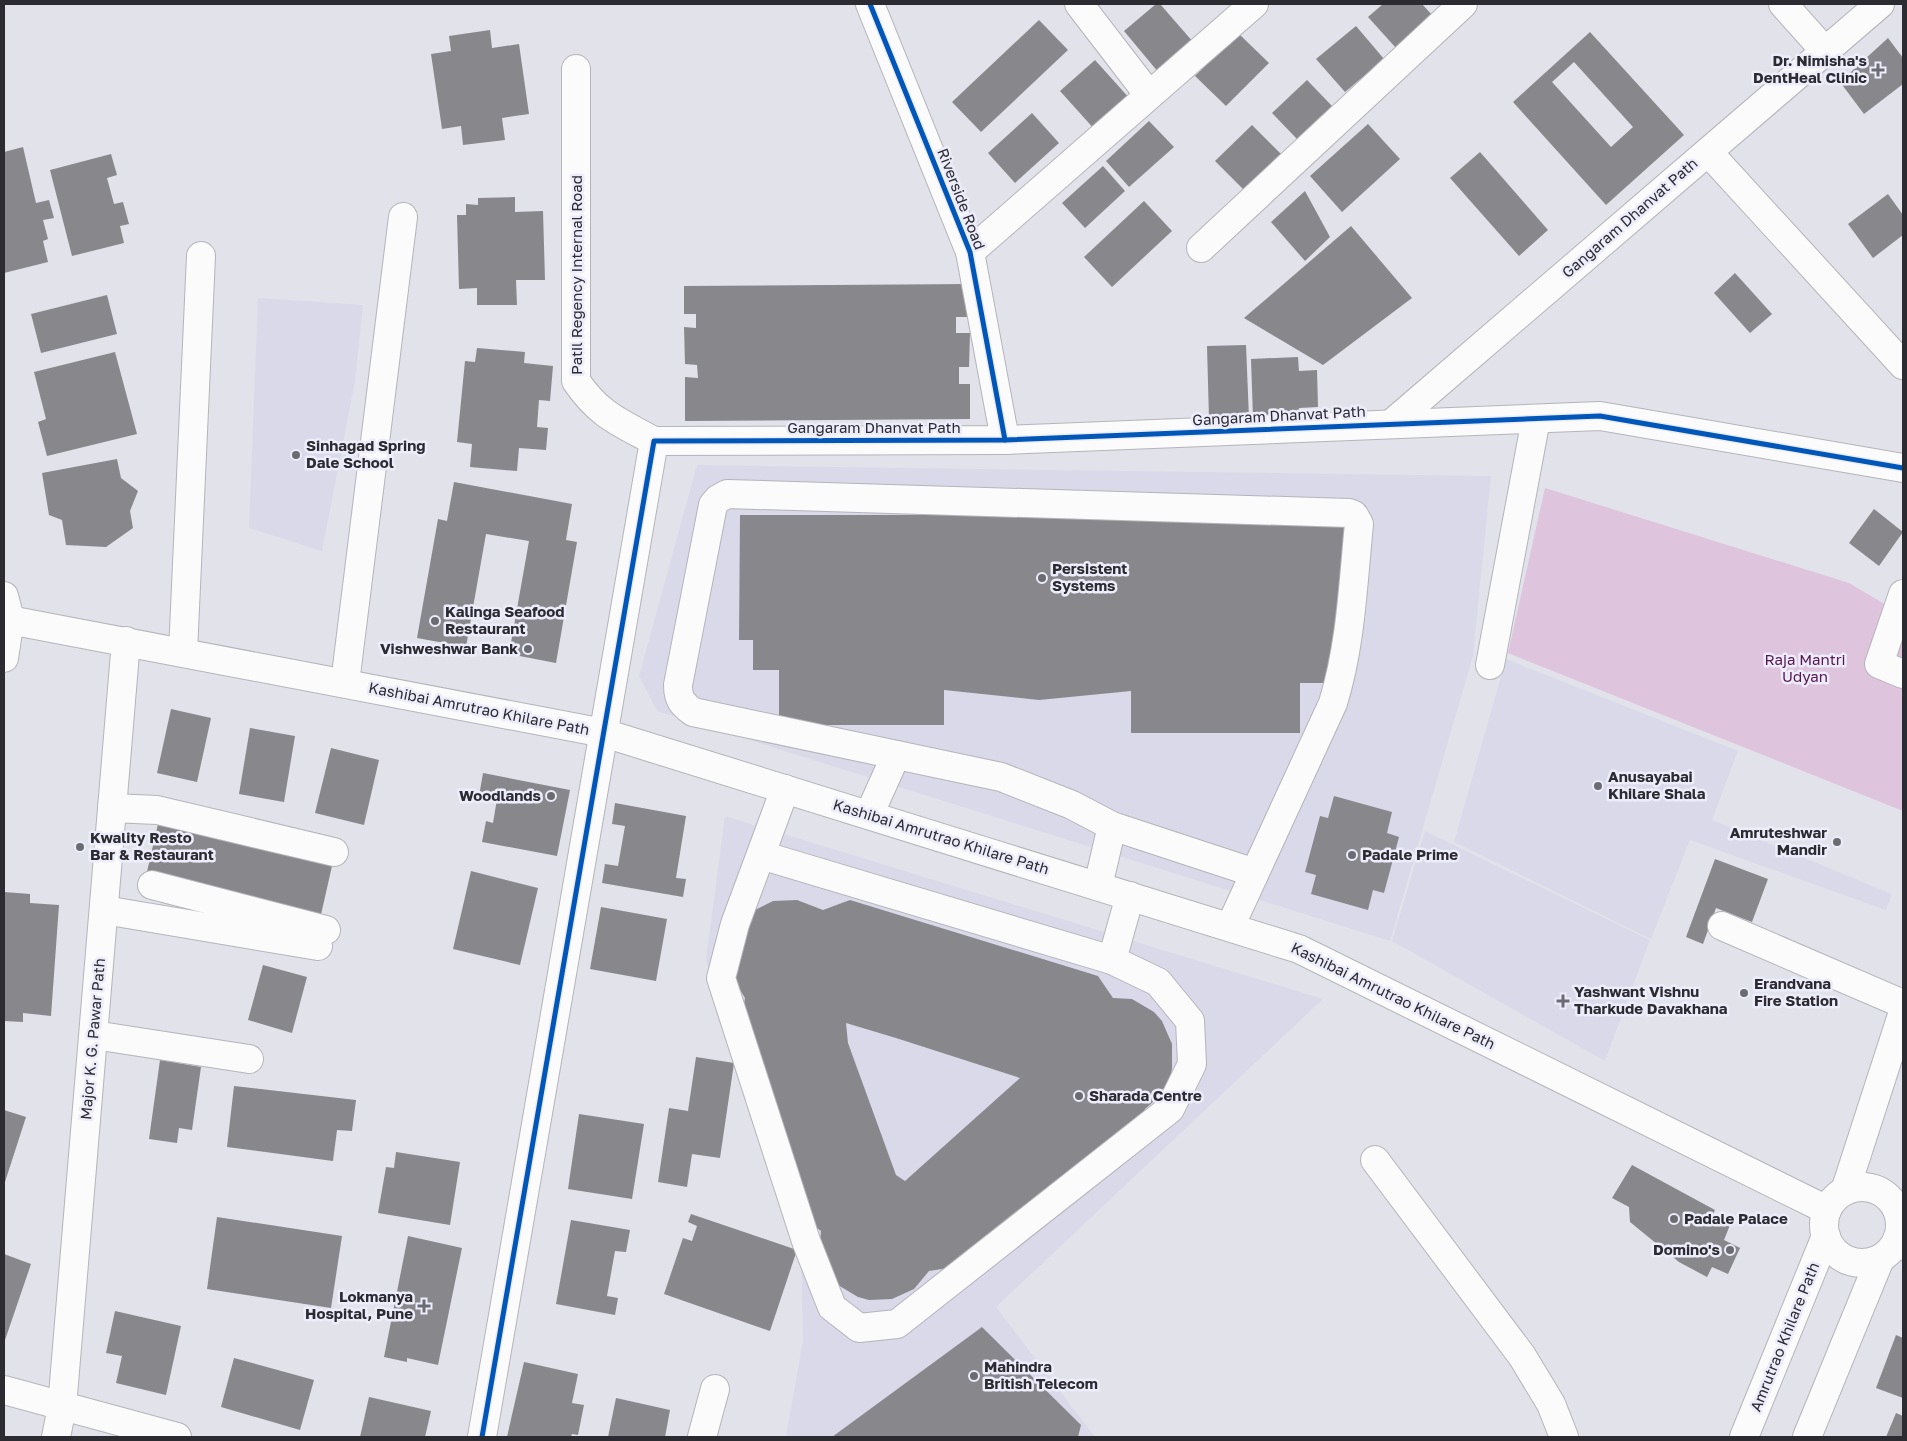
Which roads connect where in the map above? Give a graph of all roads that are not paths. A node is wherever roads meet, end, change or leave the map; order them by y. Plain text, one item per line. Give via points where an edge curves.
1 (870, 4) edge
2 (1079, 4) edge
3 (1254, 4) edge
4 (1463, 4) edge
5 (1783, 4) edge
6 (1880, 4) edge
7 (1825, 51) junction
8 (576, 69) dead end
9 (1149, 95) junction
10 (1708, 152) junction
11 (403, 217) dead end
12 (1201, 248) dead end
13 (970, 252) junction
14 (200, 256) dead end
15 (1903, 364) edge
16 (1536, 418) junction
17 (1391, 424) junction
18 (1006, 440) junction
19 (654, 441) junction
20 (1903, 468) edge
21 (1903, 594) edge
22 (6, 611) edge
23 (126, 641) junction
24 (183, 652) junction
25 (4, 658) edge
26 (1490, 666) dead end
27 (1903, 674) edge
28 (345, 683) junction
29 (604, 733) junction
30 (896, 755) junction
31 (785, 789) junction
32 (112, 808) junction
33 (869, 815) junction
34 (1112, 826) junction
35 (334, 852) dead end
36 (761, 855) junction
37 (1255, 873) junction
38 (152, 885) dead end
39 (1098, 886) junction
40 (190, 895) junction
41 (1130, 896) junction
42 (104, 910) junction
43 (183, 923) junction
44 (1722, 926) dead end
45 (1230, 928) junction
46 (278, 929) junction
47 (322, 938) dead end
48 (1112, 960) junction
49 (1903, 1004) edge
50 (1903, 1012) edge
51 (94, 1035) junction
52 (249, 1059) dead end
53 (1375, 1160) dead end
54 (1832, 1212) junction
55 (1896, 1232) edge
56 (715, 1388) dead end
57 (4, 1390) edge
58 (62, 1407) junction
59 (56, 1437) edge
60 (177, 1437) edge
61 (482, 1437) edge
62 (702, 1437) edge
63 (1564, 1437) edge
64 (1744, 1437) edge
65 (1807, 1437) edge

1 - 13 street, Riverside Road
2 - 9 street
3 - 9 street
4 - 12 street
5 - 7 street
6 - 7 street, Gangaram Dhanvat Path
7 - 10 street, Gangaram Dhanvat Path
8 - 19 street, Patil Regency Internal Road via 576,382 589,401 608,416
9 - 13 street
10 - 15 street
10 - 17 street, Gangaram Dhanvat Path
11 - 28 street
13 - 18 street, Riverside Road
14 - 24 street
16 - 17 street
16 - 20 street via 1600,416
16 - 26 street
17 - 18 street, Gangaram Dhanvat Path
18 - 19 street, Gangaram Dhanvat Path
19 - 29 street
21 - 27 street via 1879,664
22 - 23 street, Kashibai Amrutrao Khilare Path
22 - 25 street
23 - 24 street, Kashibai Amrutrao Khilare Path
23 - 32 street, Major K. G. Pawar Path
24 - 28 street, Kashibai Amrutrao Khilare Path
28 - 29 street, Kashibai Amrutrao Khilare Path
29 - 31 street, Kashibai Amrutrao Khilare Path
29 - 61 street
30 - 33 street
30 - 34 street via 1001,778 1072,805
30 - 37 street via 693,712 684,706 678,697 678,685 710,512 718,499 727,494 1348,513 1359,524 1346,654 1340,681 1333,703
31 - 33 street, Kashibai Amrutrao Khilare Path
31 - 36 street
32 - 35 street via 157,810
32 - 42 street, Major K. G. Pawar Path
33 - 39 street, Kashibai Amrutrao Khilare Path
34 - 37 street
34 - 39 street
36 - 48 street
36 - 48 street via 734,924 721,978 806,1241 832,1307 859,1328 897,1324 1170,1109 1192,1064 1190,1022 1158,982
37 - 45 street
38 - 40 street
39 - 41 street, Kashibai Amrutrao Khilare Path
40 - 43 street
40 - 46 street
41 - 45 street, Kashibai Amrutrao Khilare Path
41 - 48 street
42 - 43 street
42 - 51 street, Major K. G. Pawar Path
43 - 46 street
44 - 49 street
45 - 54 street, Kashibai Amrutrao Khilare Path via 1299,949
46 - 47 street
50 - 54 street, Amrutrao Khilare Path
51 - 52 street
51 - 58 street, Major K. G. Pawar Path
53 - 63 street via 1522,1356 1551,1404
54 - 55 street via 1857,1187 1870,1188 1883,1193 1892,1202
54 - 55 street via 1832,1248 1854,1262 1867,1263
54 - 64 street, Amrutrao Khilare Path
55 - 65 street
56 - 62 street
57 - 58 street
58 - 59 street, Major K. G. Pawar Path
58 - 60 street

